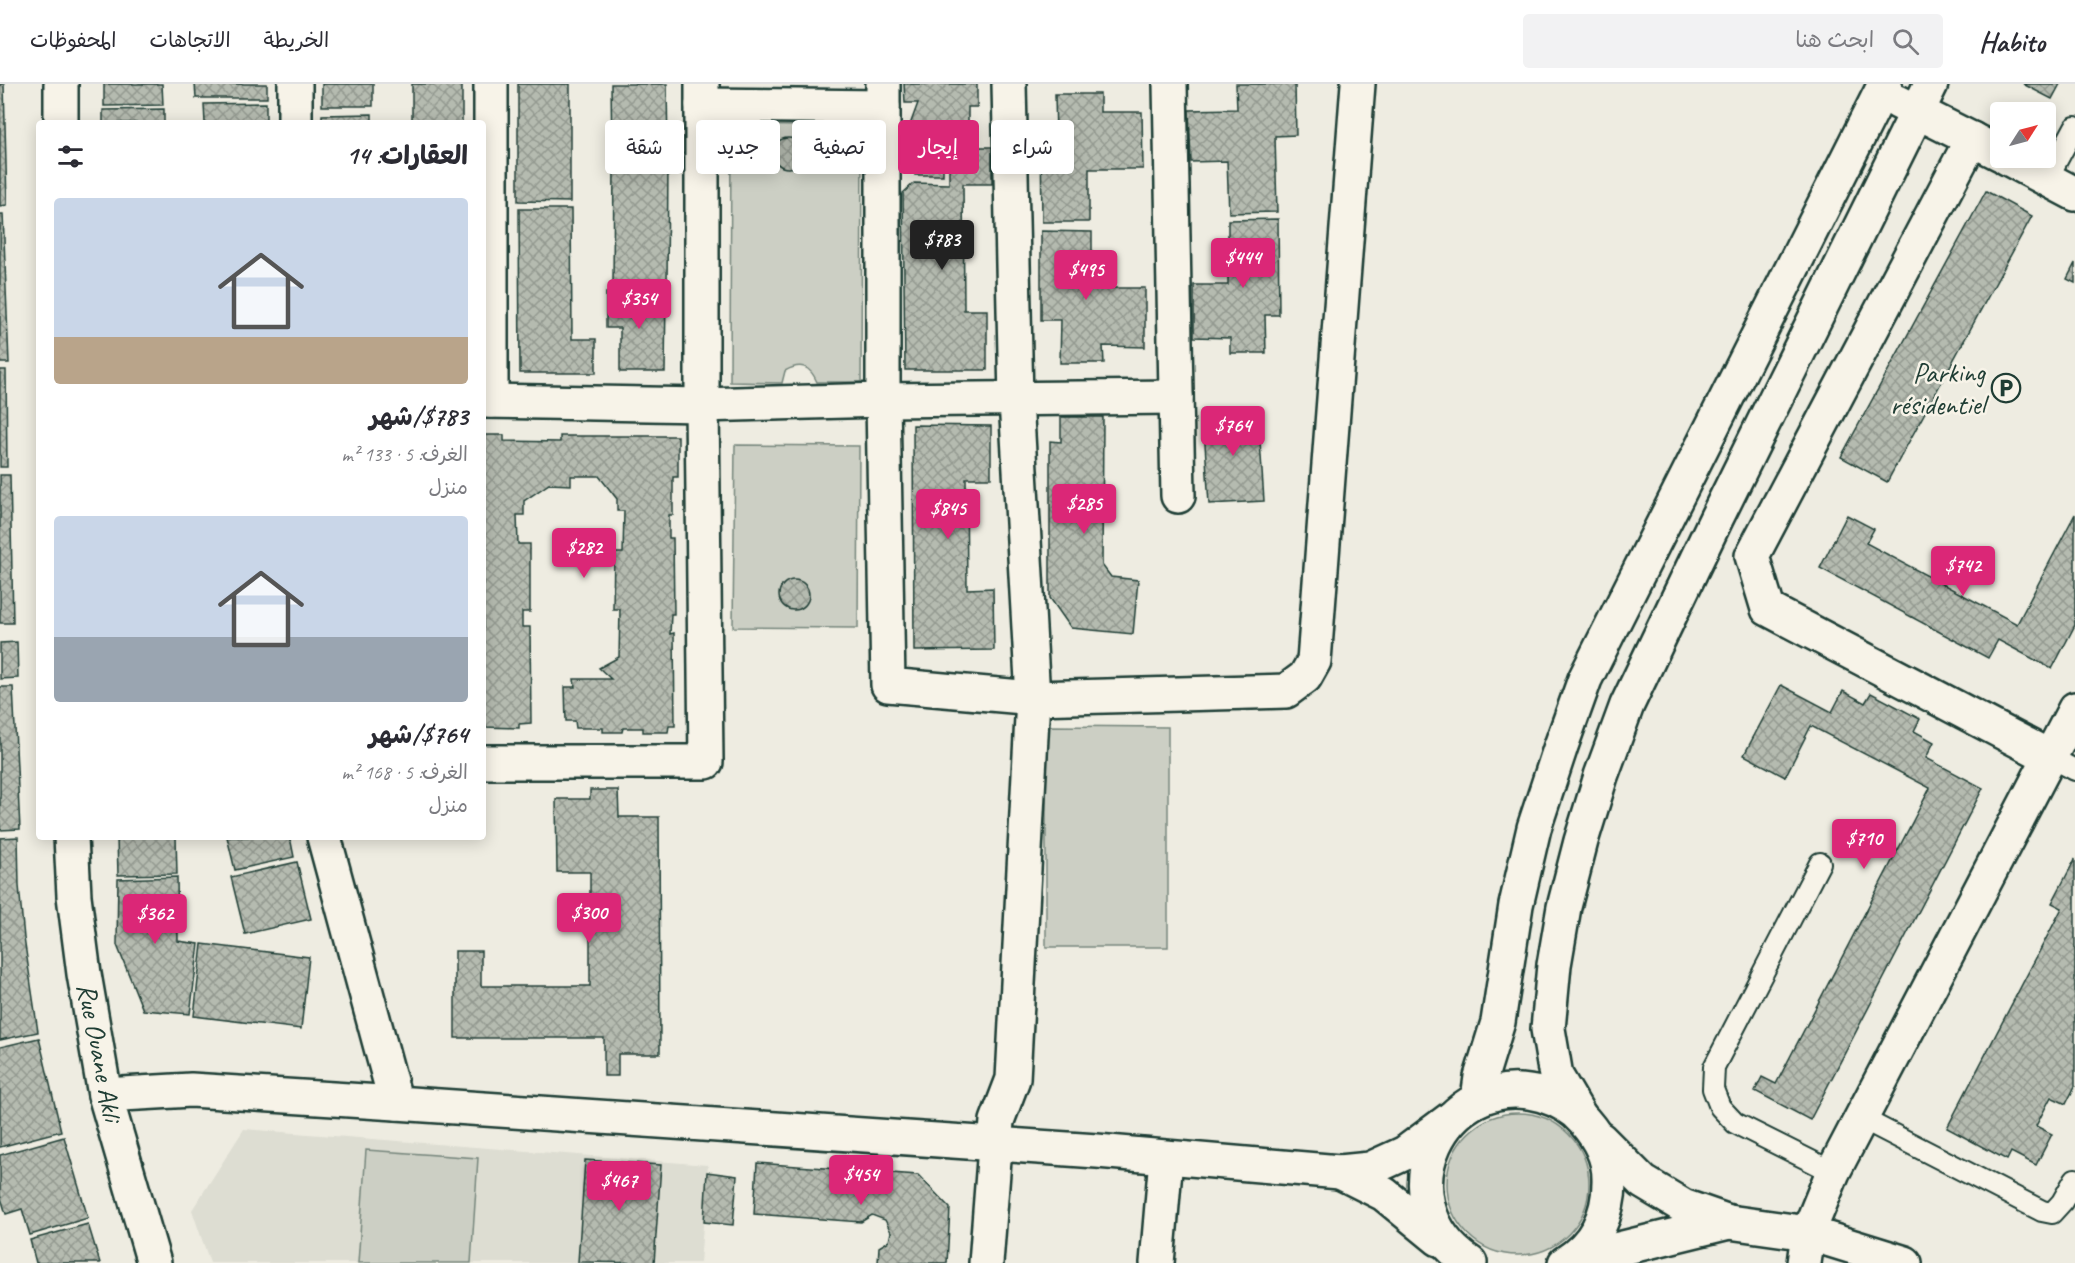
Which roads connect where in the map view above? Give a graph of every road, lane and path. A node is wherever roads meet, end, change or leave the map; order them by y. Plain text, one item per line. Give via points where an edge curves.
1 (61, 84) edge
2 (295, 84) edge
3 (491, 84) edge
4 (1009, 84) edge
5 (1170, 84) edge
6 (1358, 84) edge
7 (1882, 88) edge
8 (702, 95) edge
9 (883, 95) edge
10 (1924, 98) edge
11 (62, 120) edge
12 (295, 120) edge
13 (2075, 127) edge
14 (1972, 139) junction
15 (1990, 148) edge
16 (2027, 168) edge
17 (2047, 178) junction
18 (2075, 194) edge
19 (1176, 397) junction
20 (883, 400) junction
21 (1016, 400) junction
22 (487, 401) edge
23 (702, 405) junction
24 (1178, 496) dead end
25 (1033, 698) junction
26 (2075, 709) edge
27 (486, 762) edge
28 (2062, 763) edge
29 (71, 840) edge
30 (325, 840) edge
31 (1821, 863) dead end
32 (105, 1095) junction
33 (1478, 1099) junction
34 (396, 1103) junction
35 (1452, 1118) junction
36 (1861, 1118) junction
37 (1588, 1125) junction
38 (994, 1144) junction
39 (1166, 1158) junction
40 (1340, 1172) junction
41 (1833, 1172) junction
42 (2075, 1179) edge
43 (1729, 1222) junction
44 (1806, 1248) edge
45 (1465, 1260) edge
46 (1567, 1262) edge
47 (154, 1263) edge
48 (986, 1263) edge
49 (1157, 1263) edge
50 (1905, 1263) edge

1 - 11 street
2 - 12 street
3 - 22 street
4 - 21 street
5 - 19 street
6 - 25 street via 1314,662 1305,677 1286,691
7 - 10 street
7 - 33 street via 1585,679 1534,828 1516,905 1498,1022
8 - 9 street
8 - 23 street
9 - 20 street
10 - 14 street
10 - 37 street via 1627,705 1601,776 1564,907 1548,1029 1556,1076
13 - 17 lane
14 - 15 street
14 - 28 street via 1752,556 1768,609
16 - 17 street
17 - 18 street
19 - 21 street
19 - 24 street
20 - 21 street
20 - 23 street
20 - 25 street via 888,686
21 - 25 street
22 - 23 street
23 - 27 street via 706,762
25 - 38 street via 1013,1079 997,1121
26 - 28 street
28 - 36 street
29 - 32 street, Rue Ouane Akli via 84,974
30 - 34 street
31 - 41 lane via 1714,1067 1713,1089 1720,1107 1735,1123
32 - 34 street via 191,1090
32 - 47 street, Rue Ouane Akli
33 - 35 street
33 - 37 street via 1504,1092 1531,1092 1557,1099
34 - 38 street
35 - 40 street via 1405,1153 1370,1168
35 - 45 street via 1426,1164 1426,1203 1442,1238
36 - 41 street
36 - 42 lane via 2042,1211 2052,1213
37 - 43 street via 1643,1182 1683,1206
37 - 46 street via 1605,1154 1610,1194 1596,1233
38 - 39 street
38 - 48 street
39 - 40 street
39 - 49 street
40 - 45 street via 1384,1194
41 - 44 street
43 - 44 street
43 - 46 street
44 - 50 street

